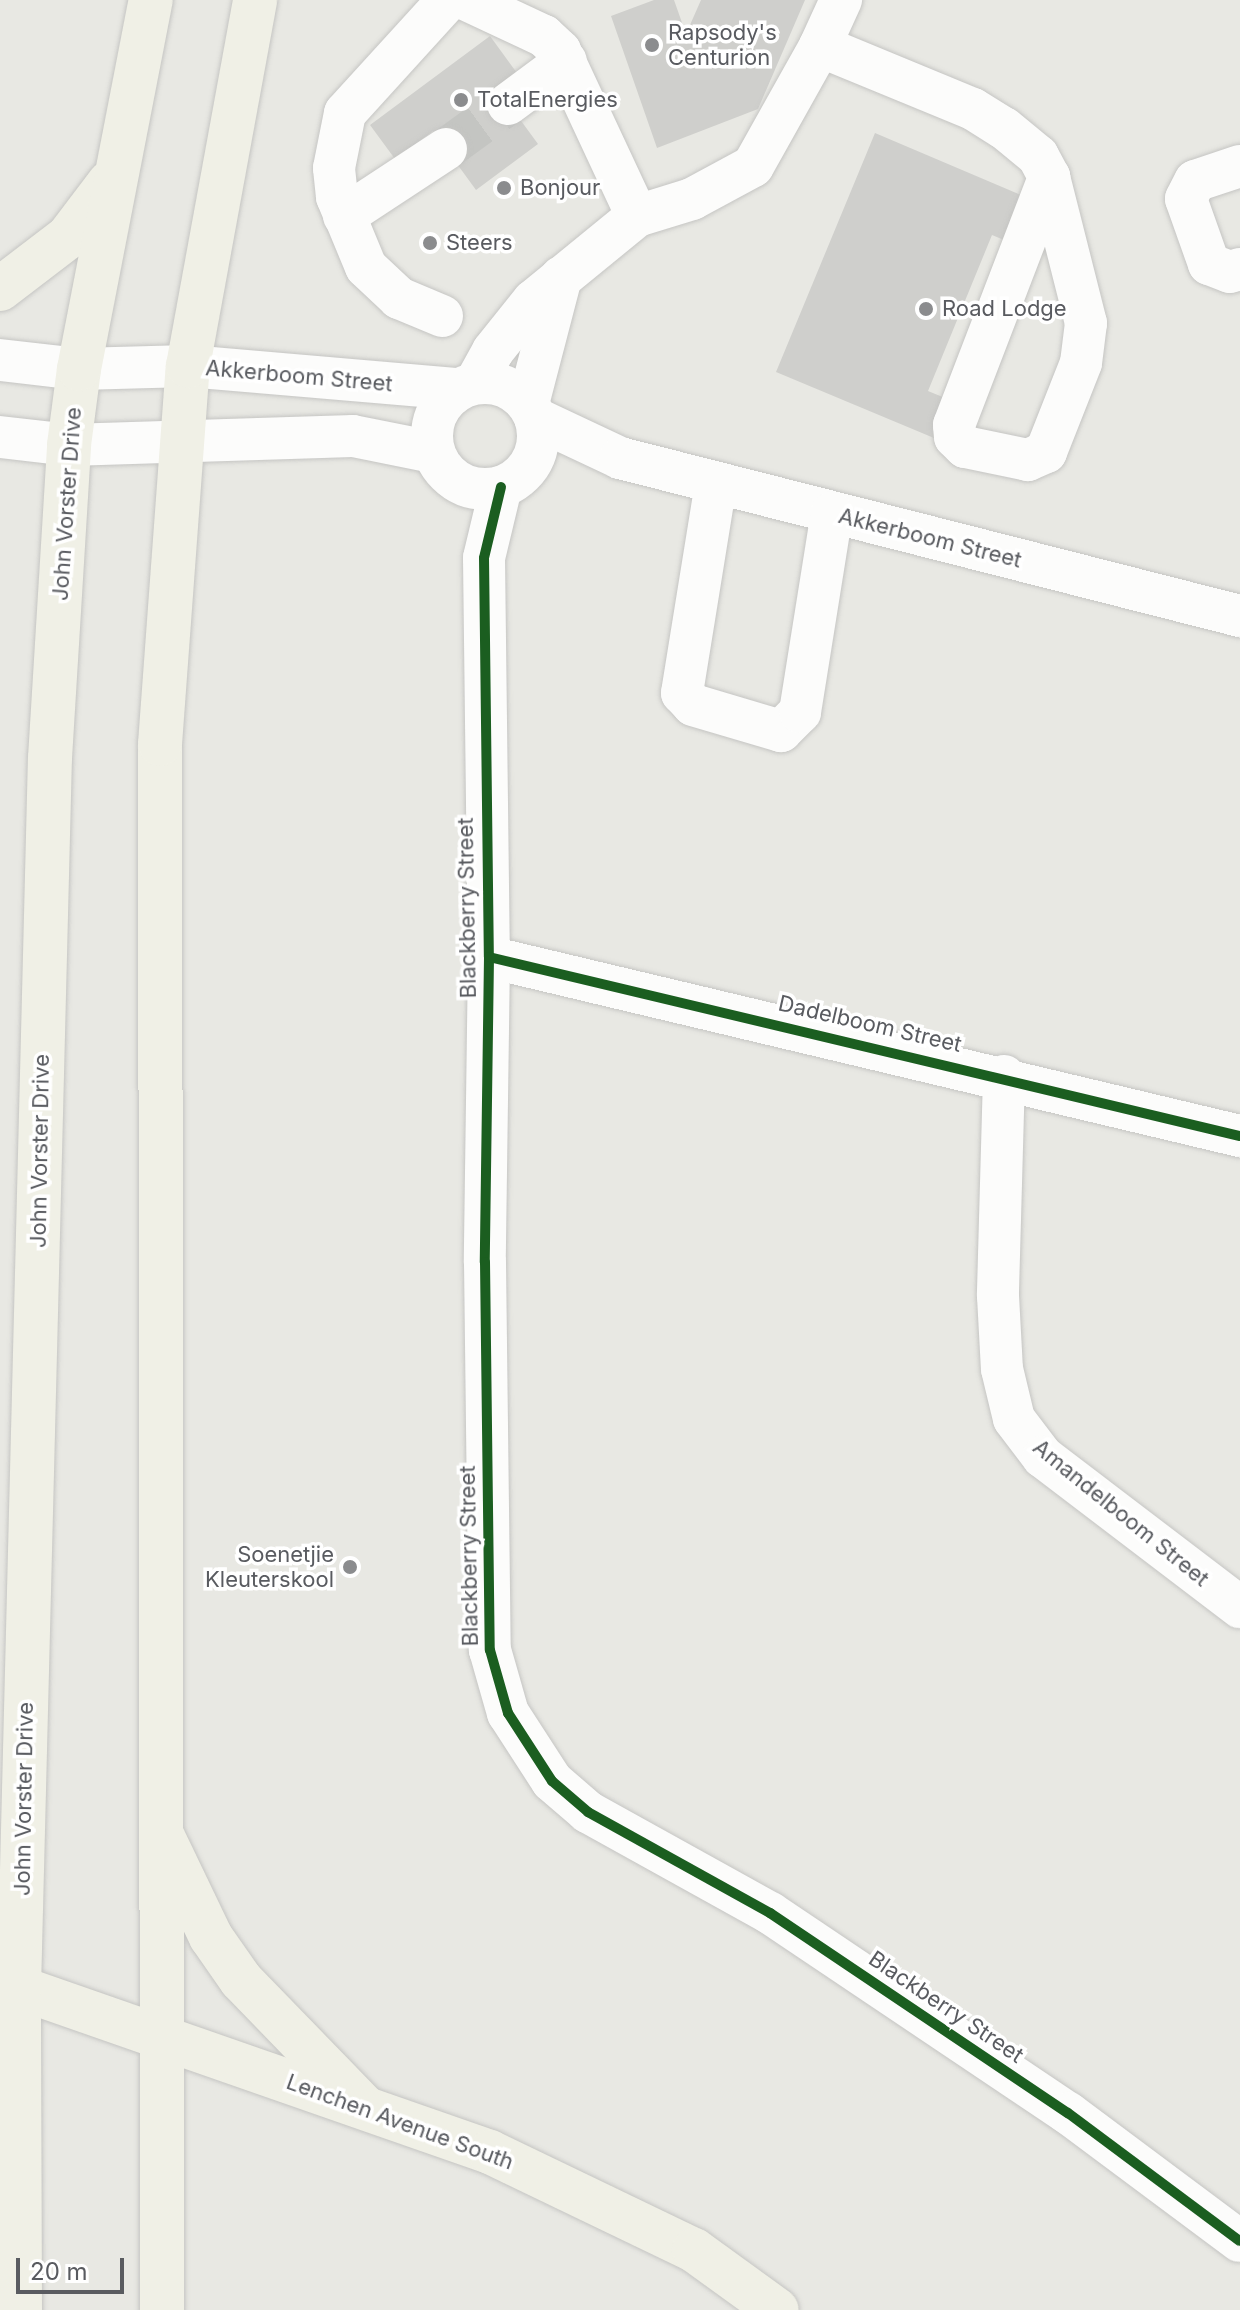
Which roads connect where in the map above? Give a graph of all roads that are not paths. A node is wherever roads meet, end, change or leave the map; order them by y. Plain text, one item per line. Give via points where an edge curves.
1 (151, 0) edge
2 (255, 0) edge
3 (448, 0) edge
4 (467, 0) edge
5 (841, 0) edge
6 (820, 46) junction
7 (566, 61) junction
8 (508, 104) tunnel mouth
9 (446, 149) tunnel mouth
10 (1240, 166) edge
11 (114, 176) junction
12 (1049, 177) junction
13 (344, 216) junction
14 (637, 216) junction
15 (1240, 269) edge
16 (561, 277) junction
17 (0, 289) edge
18 (442, 316) dead end
19 (0, 360) edge
20 (188, 366) junction
21 (79, 369) junction
22 (467, 386) junction
23 (532, 411) junction
24 (0, 437) edge
25 (181, 441) junction
26 (69, 445) junction
27 (433, 452) junction
28 (620, 458) junction
29 (499, 481) junction
30 (716, 483) junction
31 (832, 513) junction
32 (1240, 616) edge
33 (489, 957) junction
34 (1004, 1076) junction
35 (1240, 1136) edge
36 (1240, 1607) edge
37 (12, 1786) edge
38 (160, 1831) junction
39 (10, 1985) edge
40 (160, 2037) junction
41 (365, 2108) junction
42 (1240, 2241) edge
43 (753, 2296) edge
44 (20, 2310) edge
45 (162, 2310) edge
46 (777, 2310) edge

1 - 11 main road, John Vorster Drive
2 - 20 main road
3 - 13 street via 345,113 334,168
4 - 7 street via 544,36
5 - 6 street
6 - 12 street via 973,109 1021,139
6 - 14 street via 753,166 692,199
7 - 8 street
7 - 14 street
9 - 13 street
10 - 15 street via 1195,181 1186,199 1209,264 1218,270
11 - 17 main road via 68,237
11 - 21 main road, John Vorster Drive
12 - 12 street via 1087,343 1046,452 1028,460 965,447 955,437 954,425
13 - 18 street via 366,267 399,298
14 - 16 street
16 - 22 street via 517,319
16 - 23 street
19 - 21 street, Akkerboom Street
20 - 21 street, Akkerboom Street
20 - 22 street, Akkerboom Street
20 - 25 main road
21 - 26 main road, John Vorster Drive
22 - 23 street via 512,389
22 - 27 street via 434,416
23 - 28 street, Akkerboom Street
23 - 29 street via 538,436
24 - 26 street
25 - 26 street
25 - 27 street via 353,436
25 - 38 main road via 160,744
26 - 37 main road, John Vorster Drive via 50,758
27 - 29 street via 446,473
28 - 29 street, Akkerboom Street
28 - 30 street, Akkerboom Street
29 - 33 street, Blackberry Street via 484,558
30 - 31 street, Akkerboom Street
30 - 31 street via 682,693 693,705 781,731 800,712
31 - 32 street, Akkerboom Street
33 - 34 street, Dadelboom Street
33 - 42 street, Blackberry Street via 485,1262 490,1650 508,1713 526,1746 552,1781 588,1812 770,1913 1068,2113
34 - 35 street, Dadelboom Street
34 - 36 street, Amandelboom Street via 998,1296 1002,1369 1014,1419 1043,1457
37 - 39 main road, John Vorster Drive
38 - 40 main road
38 - 41 main road via 211,1937 241,1980
39 - 40 main road, Lenchen Avenue South
39 - 44 main road, John Vorster Drive
40 - 41 main road, Lenchen Avenue South
40 - 45 main road
41 - 43 main road, Lenchen Avenue South via 490,2152 694,2250
43 - 46 main road, Lenchen Avenue South

